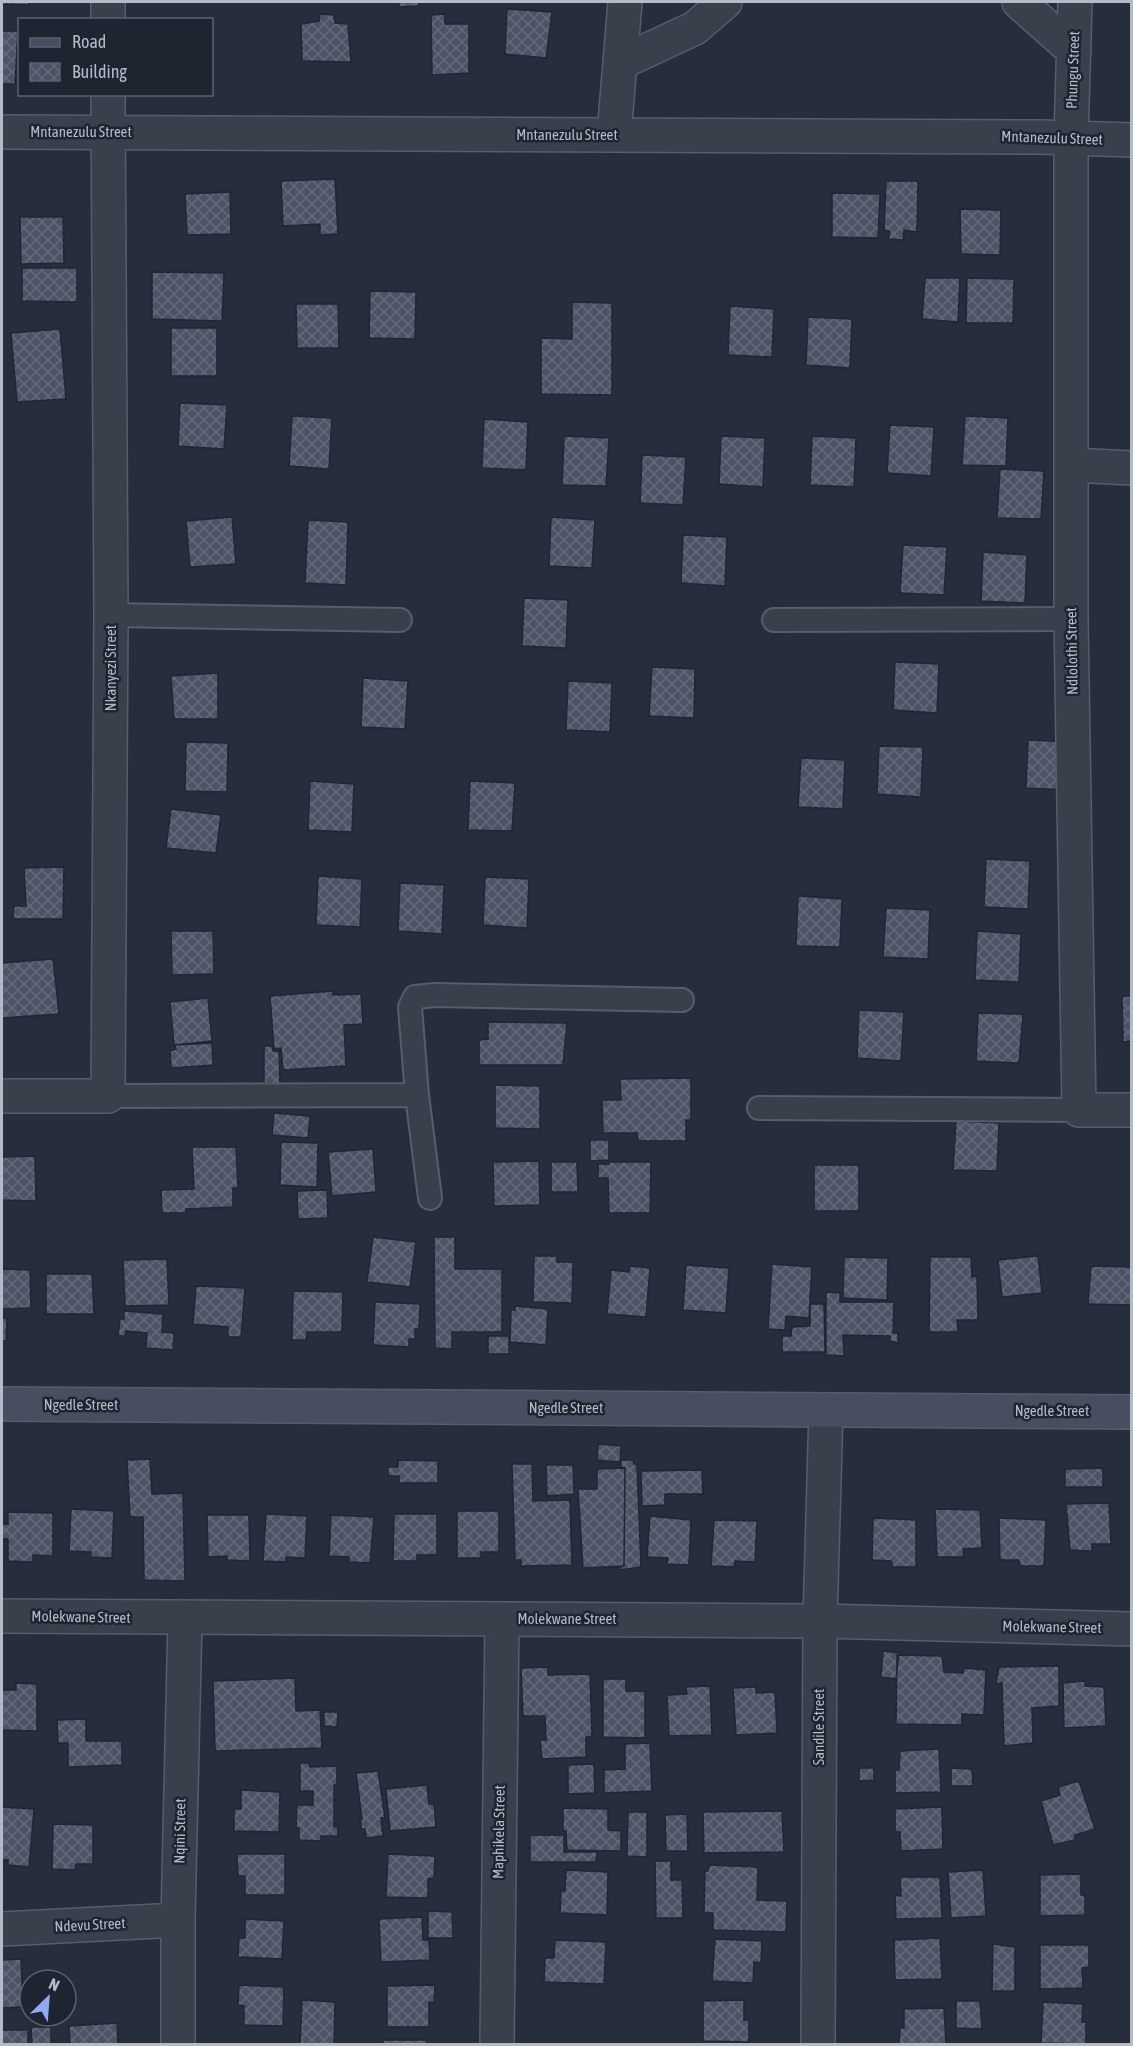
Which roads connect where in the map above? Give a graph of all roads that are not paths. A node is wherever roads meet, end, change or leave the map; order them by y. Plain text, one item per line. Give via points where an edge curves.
1 (108, 2) edge
2 (625, 2) edge
3 (725, 2) edge
4 (1018, 2) edge
5 (1075, 2) edge
6 (108, 18) edge
7 (1074, 51) junction
8 (620, 63) junction
9 (108, 96) edge
10 (2, 132) edge
11 (108, 132) junction
12 (614, 135) junction
13 (1071, 139) junction
14 (1131, 140) edge
15 (1072, 465) junction
16 (1131, 468) edge
17 (111, 615) junction
18 (1071, 619) junction
19 (400, 620) dead end
20 (774, 620) dead end
21 (682, 1000) dead end
22 (417, 1095) junction
23 (2, 1096) edge
24 (108, 1096) junction
25 (759, 1108) dead end
26 (1079, 1110) junction
27 (1131, 1110) edge
28 (430, 1198) dead end
29 (2, 1404) edge
30 (826, 1410) junction
31 (1131, 1412) edge
32 (2, 1616) edge
33 (185, 1618) junction
34 (502, 1618) junction
35 (820, 1621) junction
36 (1131, 1629) edge
37 (178, 1920) junction
38 (2, 1929) edge
39 (178, 2044) edge
40 (496, 2044) edge
41 (818, 2044) edge

1 - 6 street
2 - 8 street
3 - 8 street via 695,28
4 - 7 street
5 - 7 street, Phungu Street
7 - 13 street, Phungu Street
8 - 12 street
9 - 11 street, Nkanyezi Street
10 - 11 street, Mntanezulu Street
11 - 12 street, Mntanezulu Street
11 - 17 street, Nkanyezi Street
12 - 13 street, Mntanezulu Street
13 - 14 street, Mntanezulu Street
13 - 15 street, Ndlolothi Street
15 - 16 street
15 - 18 street, Ndlolothi Street
17 - 19 lane
17 - 24 street, Nkanyezi Street
18 - 20 lane
18 - 26 street, Ndlolothi Street
21 - 22 lane via 416,997 410,1007
22 - 24 lane
22 - 28 lane
23 - 24 street
25 - 26 lane
26 - 27 street
29 - 30 street, Ngedle Street
30 - 31 street, Ngedle Street
30 - 35 street, Sandile Street
32 - 33 street, Molekwane Street
33 - 34 street, Molekwane Street
33 - 37 street, Nqini Street
34 - 35 street, Molekwane Street
34 - 40 street, Maphikela Street
35 - 36 street, Molekwane Street
35 - 41 street, Sandile Street
37 - 38 street, Ndevu Street
37 - 39 street, Nqini Street

